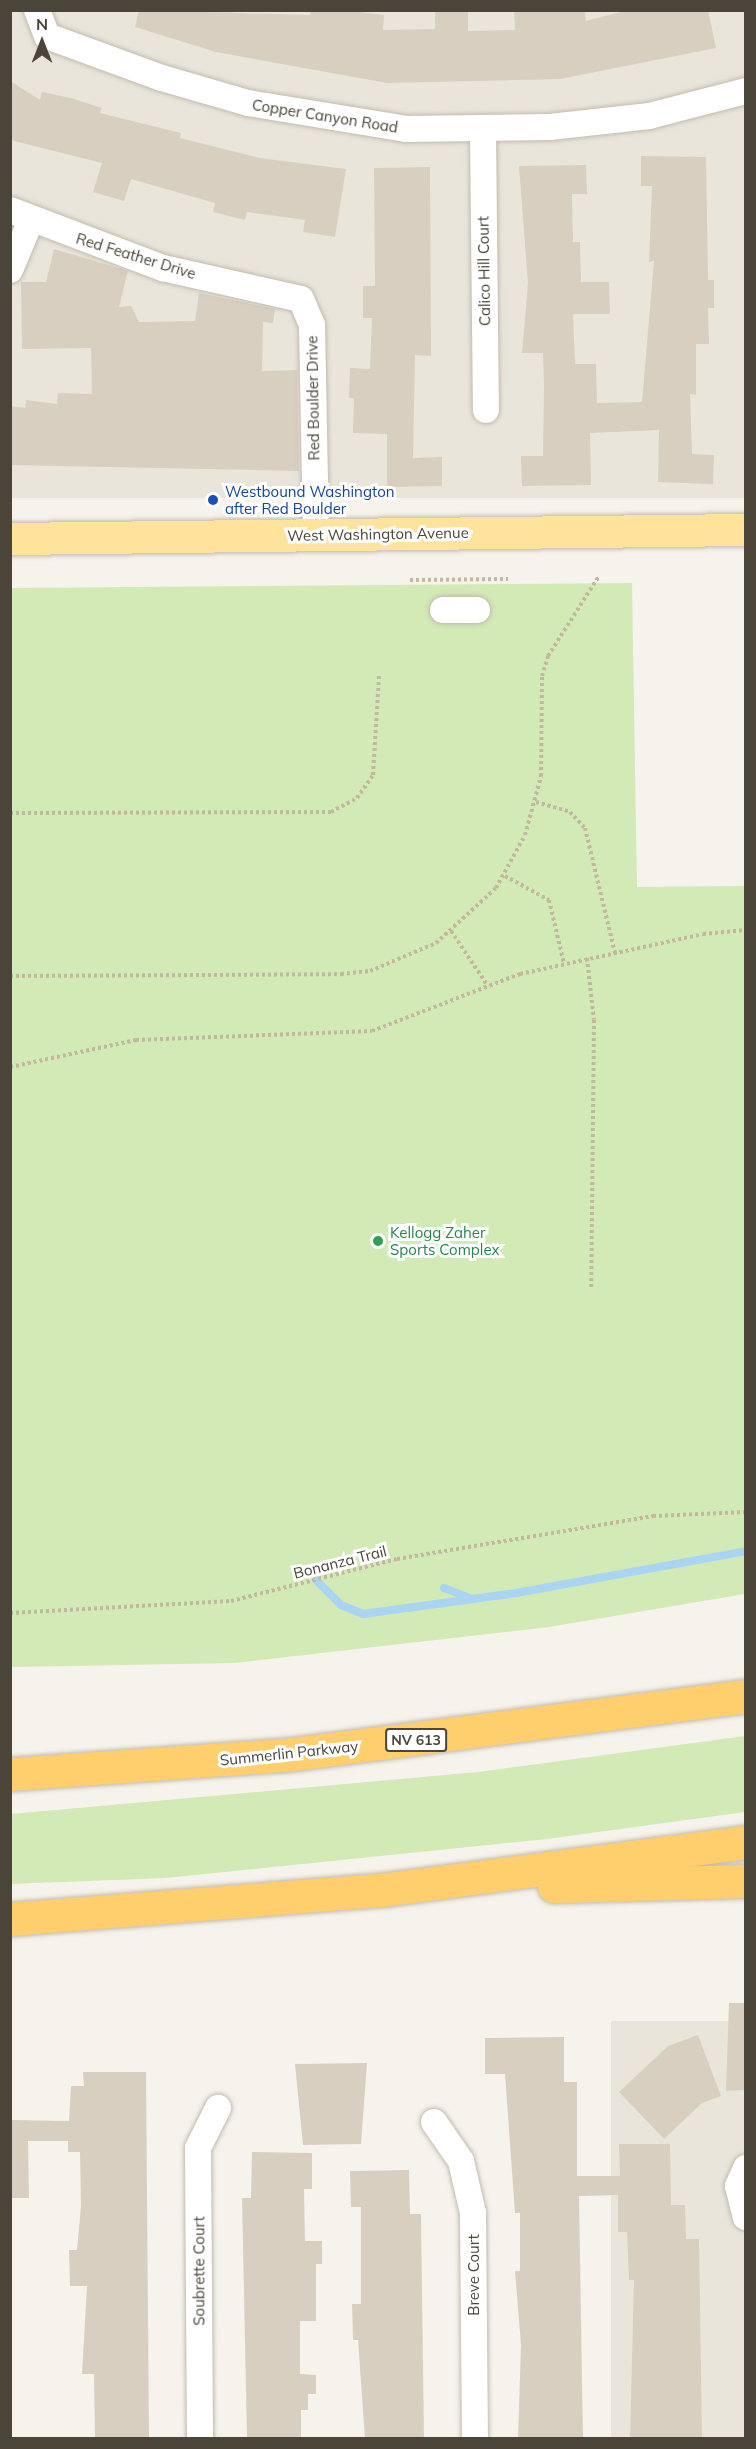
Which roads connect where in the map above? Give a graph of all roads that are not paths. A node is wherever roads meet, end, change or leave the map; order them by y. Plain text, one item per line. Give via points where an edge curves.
1 (38, 10) edge
2 (746, 91) edge
3 (483, 131) junction
4 (21, 215) edge
5 (10, 270) edge
6 (301, 299) joint
7 (486, 410) dead end
8 (746, 530) edge
9 (316, 535) junction
10 (10, 539) edge
11 (443, 610) dead end
12 (477, 610) dead end
13 (746, 1696) edge
14 (10, 1774) edge
15 (746, 1842) edge
16 (746, 1881) edge
17 (381, 1890) junction
18 (10, 1919) edge
19 (218, 2108) dead end
20 (434, 2122) dead end
21 (745, 2168) edge
22 (746, 2217) edge
23 (200, 2439) edge
24 (475, 2439) edge

1 - 3 street, Copper Canyon Road via 47,36 248,103 356,123
2 - 3 street, Copper Canyon Road via 649,116
3 - 7 street, Calico Hill Court
4 - 5 street
4 - 6 street, Red Feather Drive via 163,268
6 - 9 street, Red Boulder Drive via 312,325
8 - 9 main road, West Washington Avenue
9 - 10 main road, West Washington Avenue
11 - 12 street
13 - 14 highway, Summerlin Parkway / NV 613 via 296,1754
15 - 17 highway
16 - 17 highway
17 - 18 highway
19 - 23 street, Soubrette Court via 198,2148
20 - 24 street, Breve Court via 461,2161 473,2213
21 - 22 street via 738,2186

